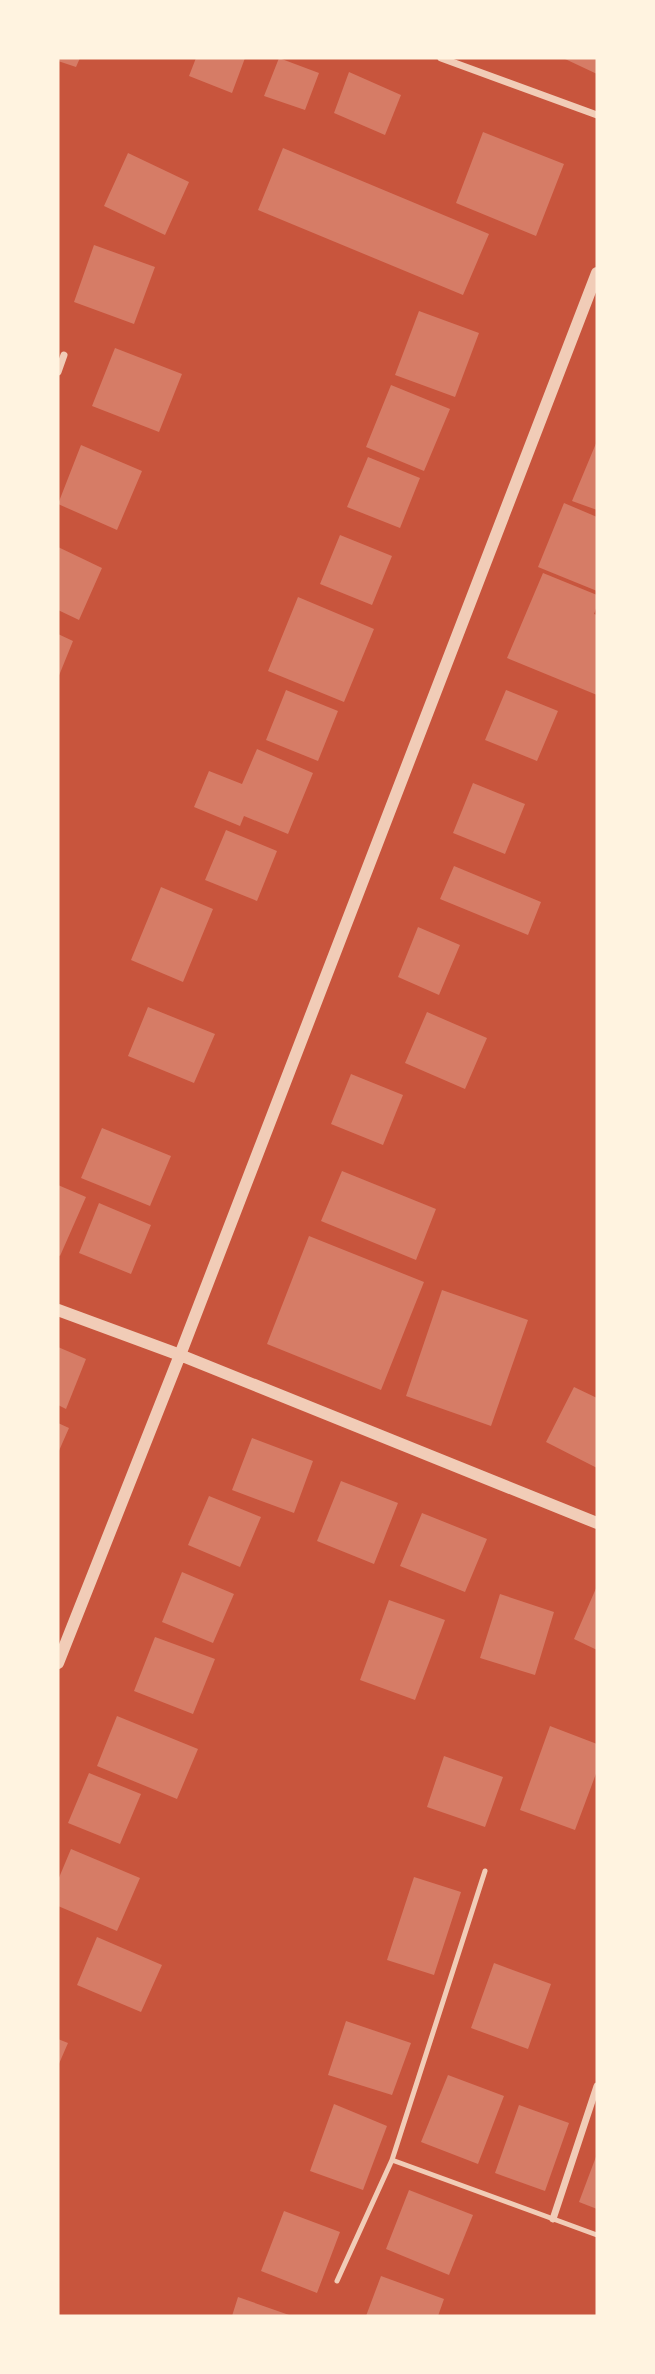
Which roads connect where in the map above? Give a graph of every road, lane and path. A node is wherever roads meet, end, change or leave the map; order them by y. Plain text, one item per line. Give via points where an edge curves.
1 (441, 58) edge
2 (597, 115) edge
3 (597, 273) edge
4 (64, 355) dead end
5 (58, 372) edge
6 (58, 1310) edge
7 (180, 1356) junction
8 (597, 1523) edge
9 (58, 1663) edge
10 (485, 1871) dead end
11 (597, 2086) edge
12 (393, 2160) junction
13 (552, 2219) junction
14 (597, 2235) edge
15 (337, 2281) dead end

1 - 2 street
3 - 7 street
4 - 5 street
6 - 7 street
7 - 8 street
7 - 9 street
10 - 12 lane
11 - 13 street
12 - 13 lane
12 - 15 lane
13 - 14 lane

